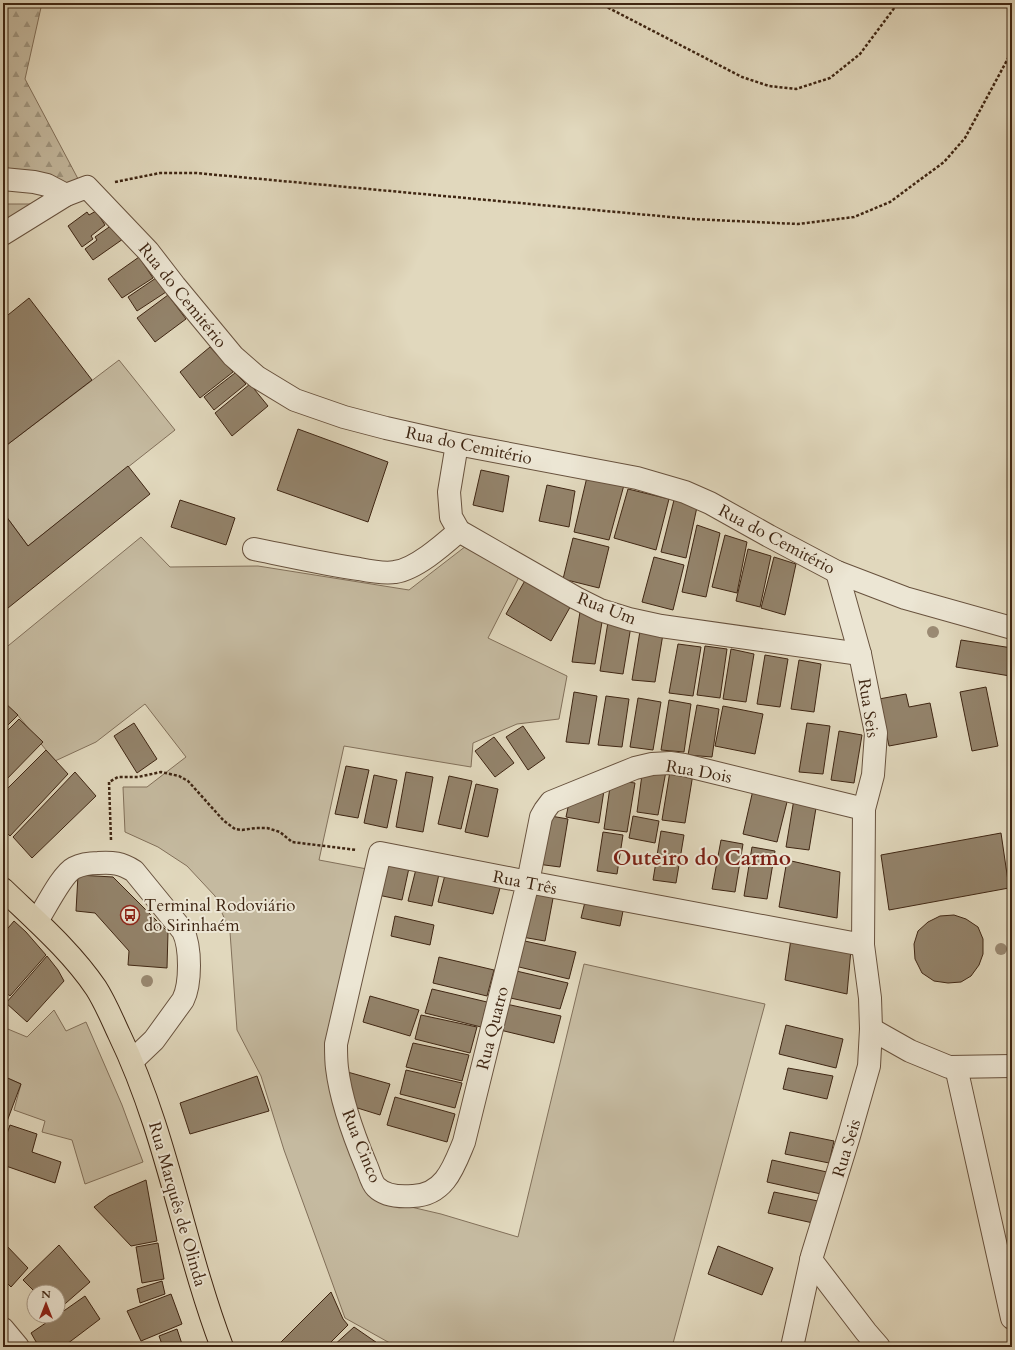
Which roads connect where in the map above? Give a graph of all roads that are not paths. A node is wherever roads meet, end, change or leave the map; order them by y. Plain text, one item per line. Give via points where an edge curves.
1 (3, 179) edge
2 (66, 196) junction
3 (3, 234) edge
4 (457, 444) junction
5 (459, 531) junction
6 (254, 549) dead end
7 (837, 572) junction
8 (1012, 628) edge
9 (860, 654) junction
10 (864, 809) junction
11 (528, 882) junction
12 (3, 889) edge
13 (37, 922) junction
14 (863, 945) junction
15 (871, 1029) junction
16 (336, 1044) joint
17 (132, 1061) junction
18 (1012, 1066) edge
19 (956, 1067) junction
20 (451, 1172) joint
21 (811, 1260) junction
22 (1012, 1318) edge
23 (3, 1329) edge
24 (18, 1347) edge
25 (222, 1347) edge
26 (792, 1347) edge
27 (879, 1347) edge

1 - 2 street via 46,185
2 - 3 street
2 - 4 street, Rua do Cemitério via 87,187 148,251 233,356 257,377 295,400 324,411
4 - 5 street via 449,492 451,517
4 - 7 street, Rua do Cemitério via 637,478 685,492
5 - 6 street via 436,550 411,566 395,572 332,565
5 - 9 street, Rua Um via 600,610 660,626
7 - 8 street, Rua do Cemitério via 905,598
7 - 9 street, Rua Seis
9 - 10 street, Rua Seis via 876,733 873,775
10 - 11 street, Rua Dois via 684,765 652,764 635,768 551,802 541,817
10 - 14 street, Rua Seis
11 - 14 street, Rua Três
11 - 16 street, Rua Três via 380,853
11 - 20 street, Rua Quatro via 464,1142
12 - 13 main road, Rua Marquês de Olinda
13 - 17 main road, Rua Marquês de Olinda via 80,966 97,990
13 - 17 street via 73,868 89,863 113,862 134,871 183,931 188,948 187,992 154,1040
14 - 15 street, Rua Seis
15 - 19 street via 910,1051
15 - 21 street, Rua Seis via 869,1066
16 - 20 street, Rua Cinco via 340,1088 354,1136 376,1187 398,1197 419,1196 437,1189
17 - 25 main road, Rua Marquês de Olinda via 159,1135
18 - 19 street
19 - 22 street
21 - 26 street, Rua Seis
21 - 27 street
23 - 24 street

